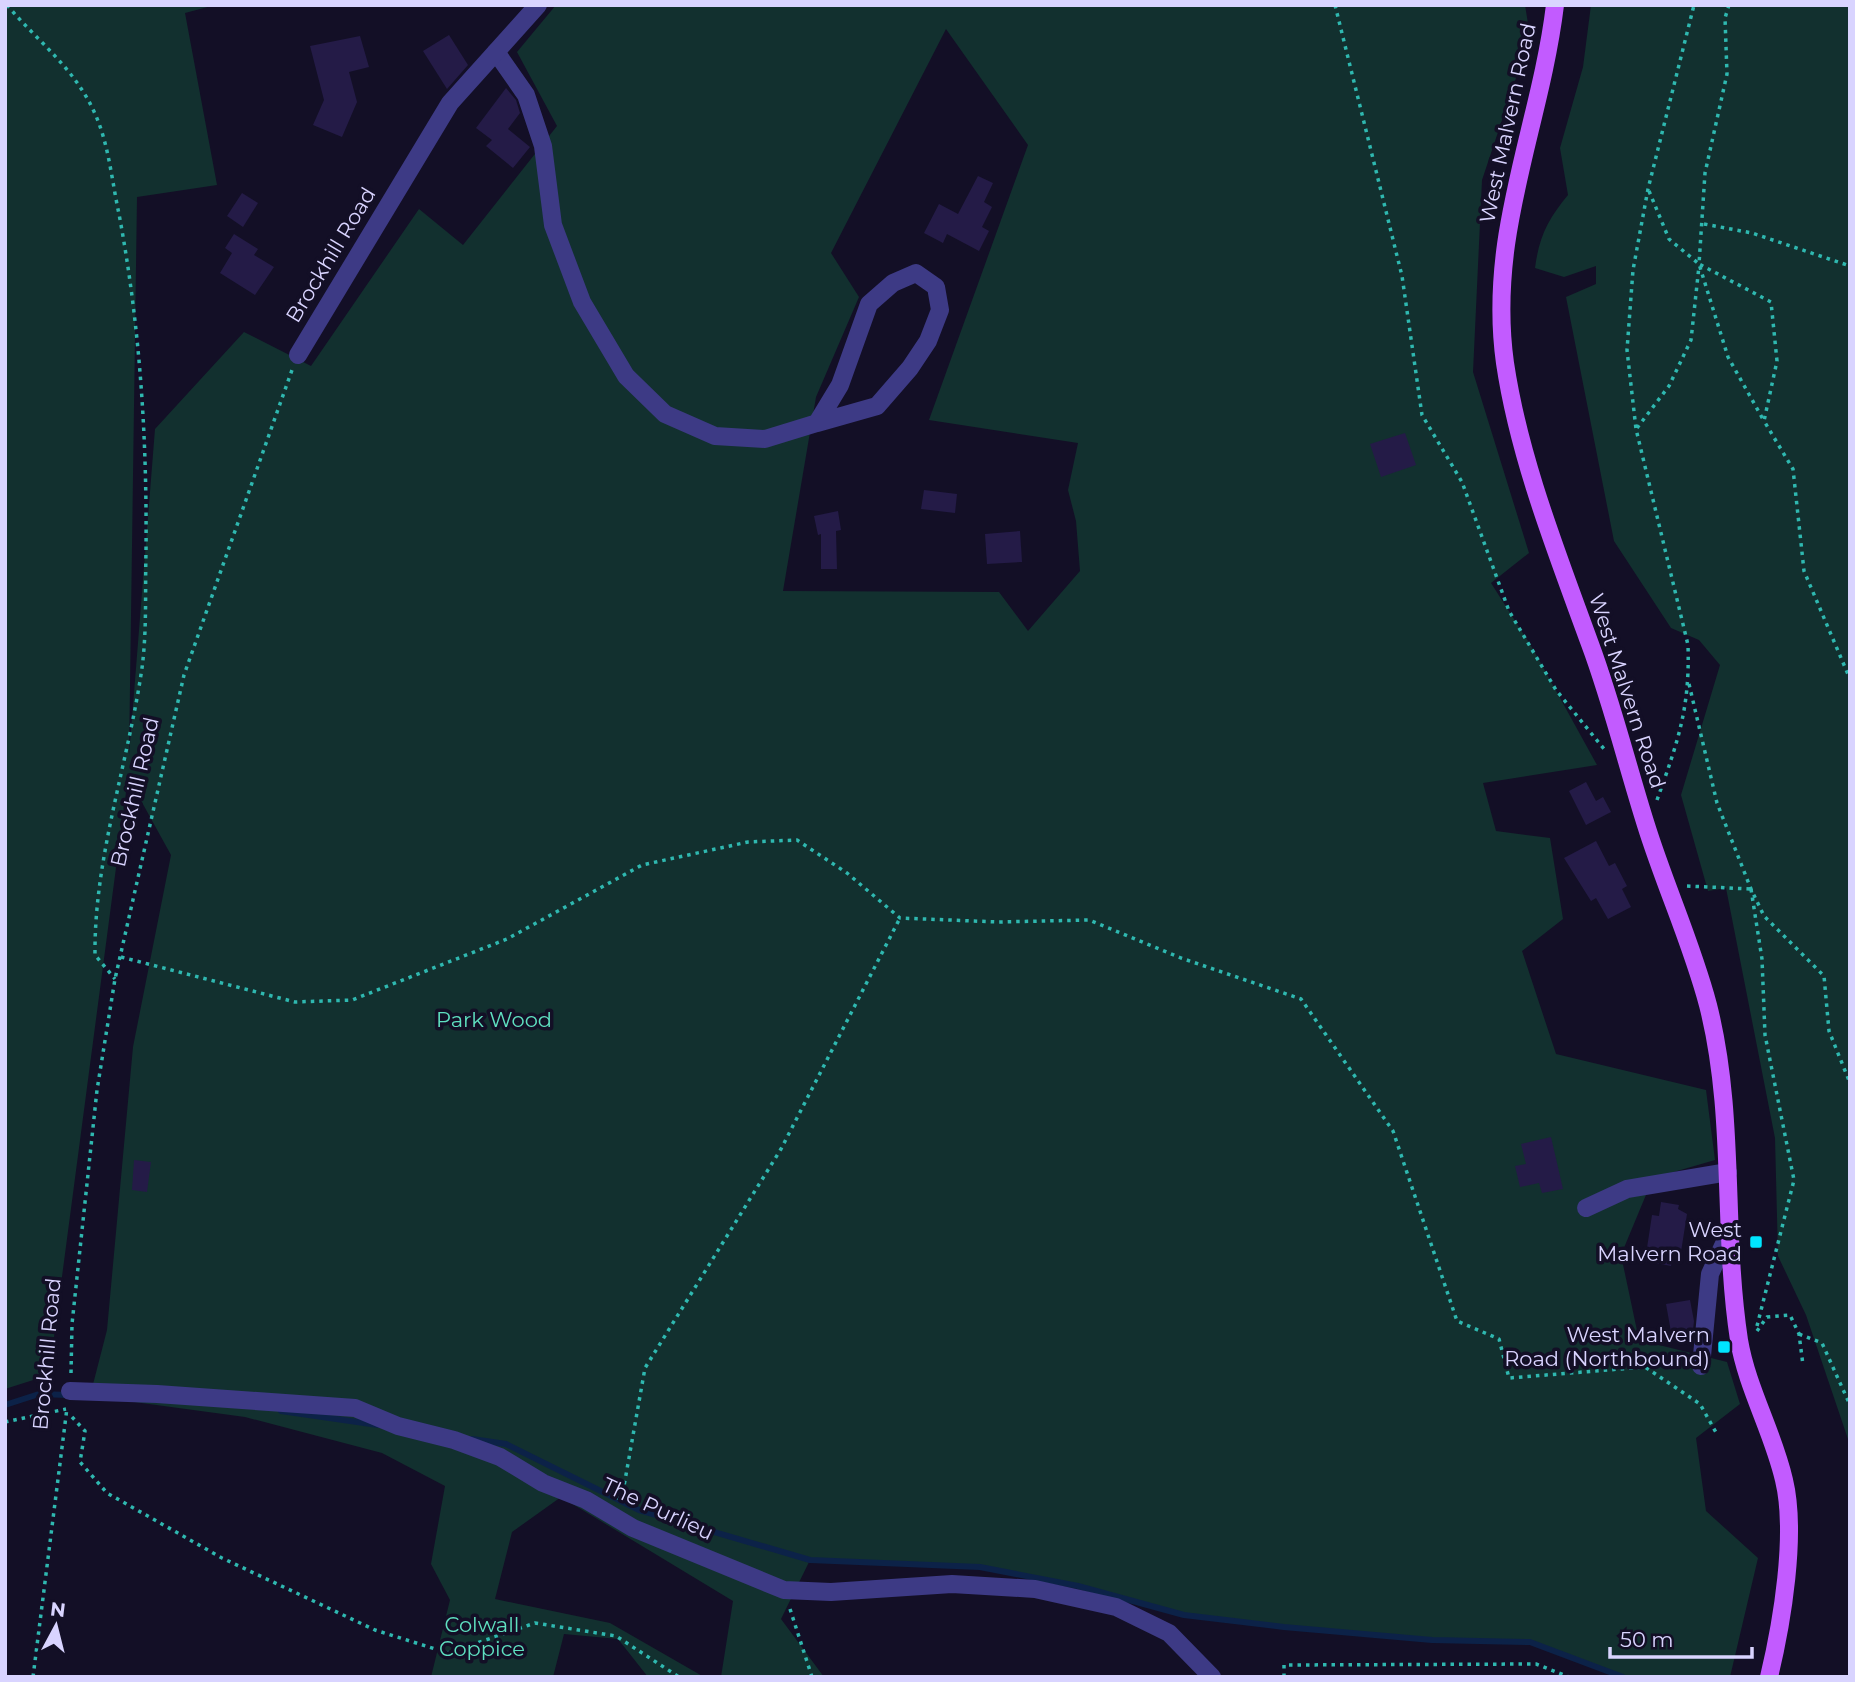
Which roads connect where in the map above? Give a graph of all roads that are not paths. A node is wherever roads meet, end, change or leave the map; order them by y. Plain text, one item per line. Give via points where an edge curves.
1 (538, 5) edge
2 (1555, 5) edge
3 (496, 52) junction
4 (298, 355) road end
5 (817, 422) junction
6 (1728, 1172) junction
7 (1586, 1208) dead end
8 (1729, 1233) junction
9 (1701, 1366) dead end
10 (68, 1400) road end
11 (1212, 1677) edge
12 (1769, 1677) edge

1 - 3 street, Brockhill Road
2 - 6 main road, West Malvern Road via 1550,49 1511,199 1504,249 1505,364 1548,522 1697,967 1719,1055
3 - 4 street, Brockhill Road via 450,103
3 - 5 street via 526,95 543,146 553,225 582,302 626,376 665,414 715,436 765,439
5 - 5 street via 840,385 870,304 893,283 916,273 936,287 940,310 928,341 885,397 877,406
6 - 7 street via 1627,1189
6 - 8 main road, West Malvern Road
8 - 9 street via 1710,1274
8 - 12 main road, West Malvern Road via 1742,1357 1779,1485 1788,1542
10 - 11 street, The Purlieu via 158,1394 355,1408 500,1457 633,1528 784,1590 831,1592 952,1584 1035,1589 1116,1607 1169,1633

